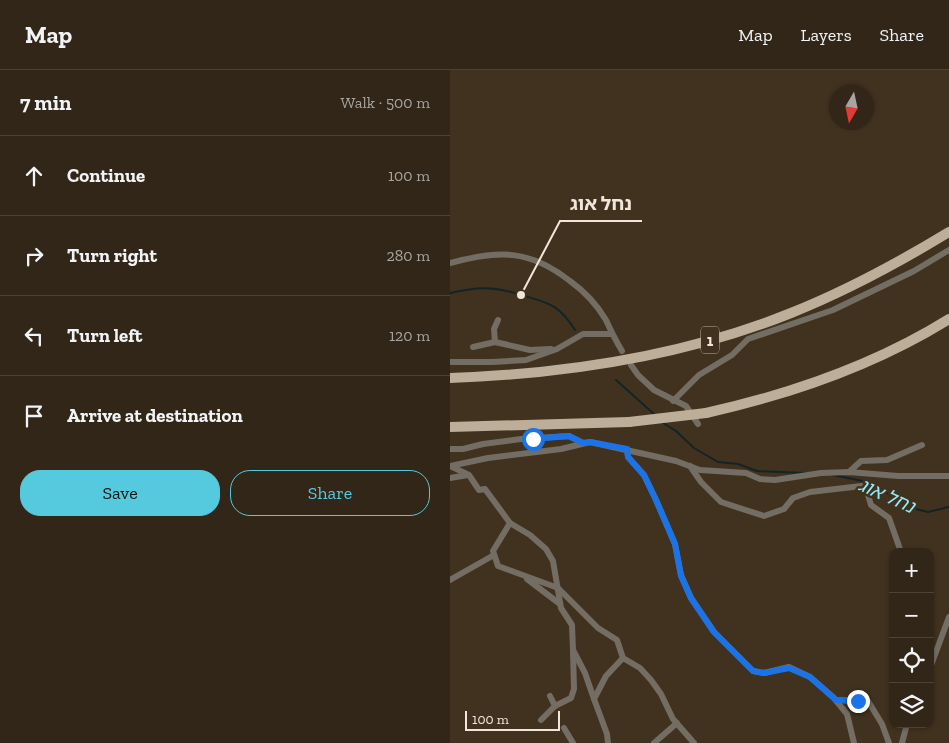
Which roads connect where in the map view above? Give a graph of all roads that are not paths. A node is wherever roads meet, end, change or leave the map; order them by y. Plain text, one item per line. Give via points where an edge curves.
1 (949, 232) edge
2 (949, 250) edge
3 (450, 263) edge
4 (949, 319) edge
5 (498, 320) dead end
6 (612, 334) junction
7 (495, 342) junction
8 (473, 346) dead end
9 (557, 349) junction
10 (622, 351) dead end
11 (450, 362) edge
12 (631, 365) dead end
13 (450, 378) edge
14 (673, 401) junction
15 (698, 424) dead end
16 (450, 427) edge
17 (583, 443) junction
18 (922, 445) dead end
19 (450, 449) edge
20 (627, 449) junction
21 (450, 466) edge
22 (690, 466) junction
23 (849, 472) junction
24 (469, 475) junction
25 (949, 476) edge
26 (450, 478) edge
27 (510, 523) junction
28 (899, 548) edge
29 (494, 555) junction
30 (522, 574) junction
31 (450, 580) edge
32 (558, 588) junction
33 (560, 604) junction
34 (949, 617) edge
35 (573, 650) junction
36 (934, 657) edge
37 (623, 658) junction
38 (550, 696) dead end
39 (594, 699) junction
40 (836, 700) junction
41 (555, 706) junction
42 (541, 720) dead end
43 (677, 723) junction
44 (564, 728) dead end
45 (906, 728) edge
46 (573, 743) edge
47 (608, 743) edge
48 (654, 743) edge
49 (694, 743) edge
50 (854, 743) edge
51 (889, 743) edge
52 (902, 743) edge

1 - 13 highway, 1 via 893,266 838,293 790,314 718,338 588,365
2 - 14 street via 914,271 833,310 748,339 732,355 699,375
3 - 6 street via 492,255 537,259 584,292
4 - 16 highway, bridge via 904,345 807,385 706,413 629,422
5 - 7 street via 494,330
6 - 9 street via 582,334
6 - 10 street
7 - 8 street
7 - 9 street via 530,350
9 - 11 street via 526,360
12 - 14 street via 654,390
14 - 15 street via 686,406
17 - 19 street via 569,436
17 - 20 street
17 - 21 street
18 - 23 street via 887,460 861,462
20 - 22 street
20 - 40 street via 628,457 644,475 675,544 681,576 691,598 714,632 753,671 764,673 789,668 810,677
21 - 24 street
22 - 23 street via 700,470 746,472 760,479 775,480
22 - 28 street via 721,502 764,516 784,509 794,498 810,492 870,485 871,505 888,518
23 - 25 street
24 - 26 street
24 - 27 street via 479,490 485,489
27 - 29 street via 493,551
27 - 32 street via 546,550
29 - 30 street via 498,566
29 - 31 street
30 - 32 street
30 - 33 street
32 - 33 street
32 - 37 street via 598,628 617,640
33 - 35 street via 572,625
34 - 36 street
35 - 39 street
35 - 41 street via 574,689 571,698
37 - 39 street via 606,676
37 - 43 street via 640,668 651,680
38 - 41 street
39 - 47 street
40 - 50 street via 847,714
40 - 51 street via 868,701
41 - 42 street
43 - 48 street
43 - 49 street
44 - 46 street
45 - 52 street

